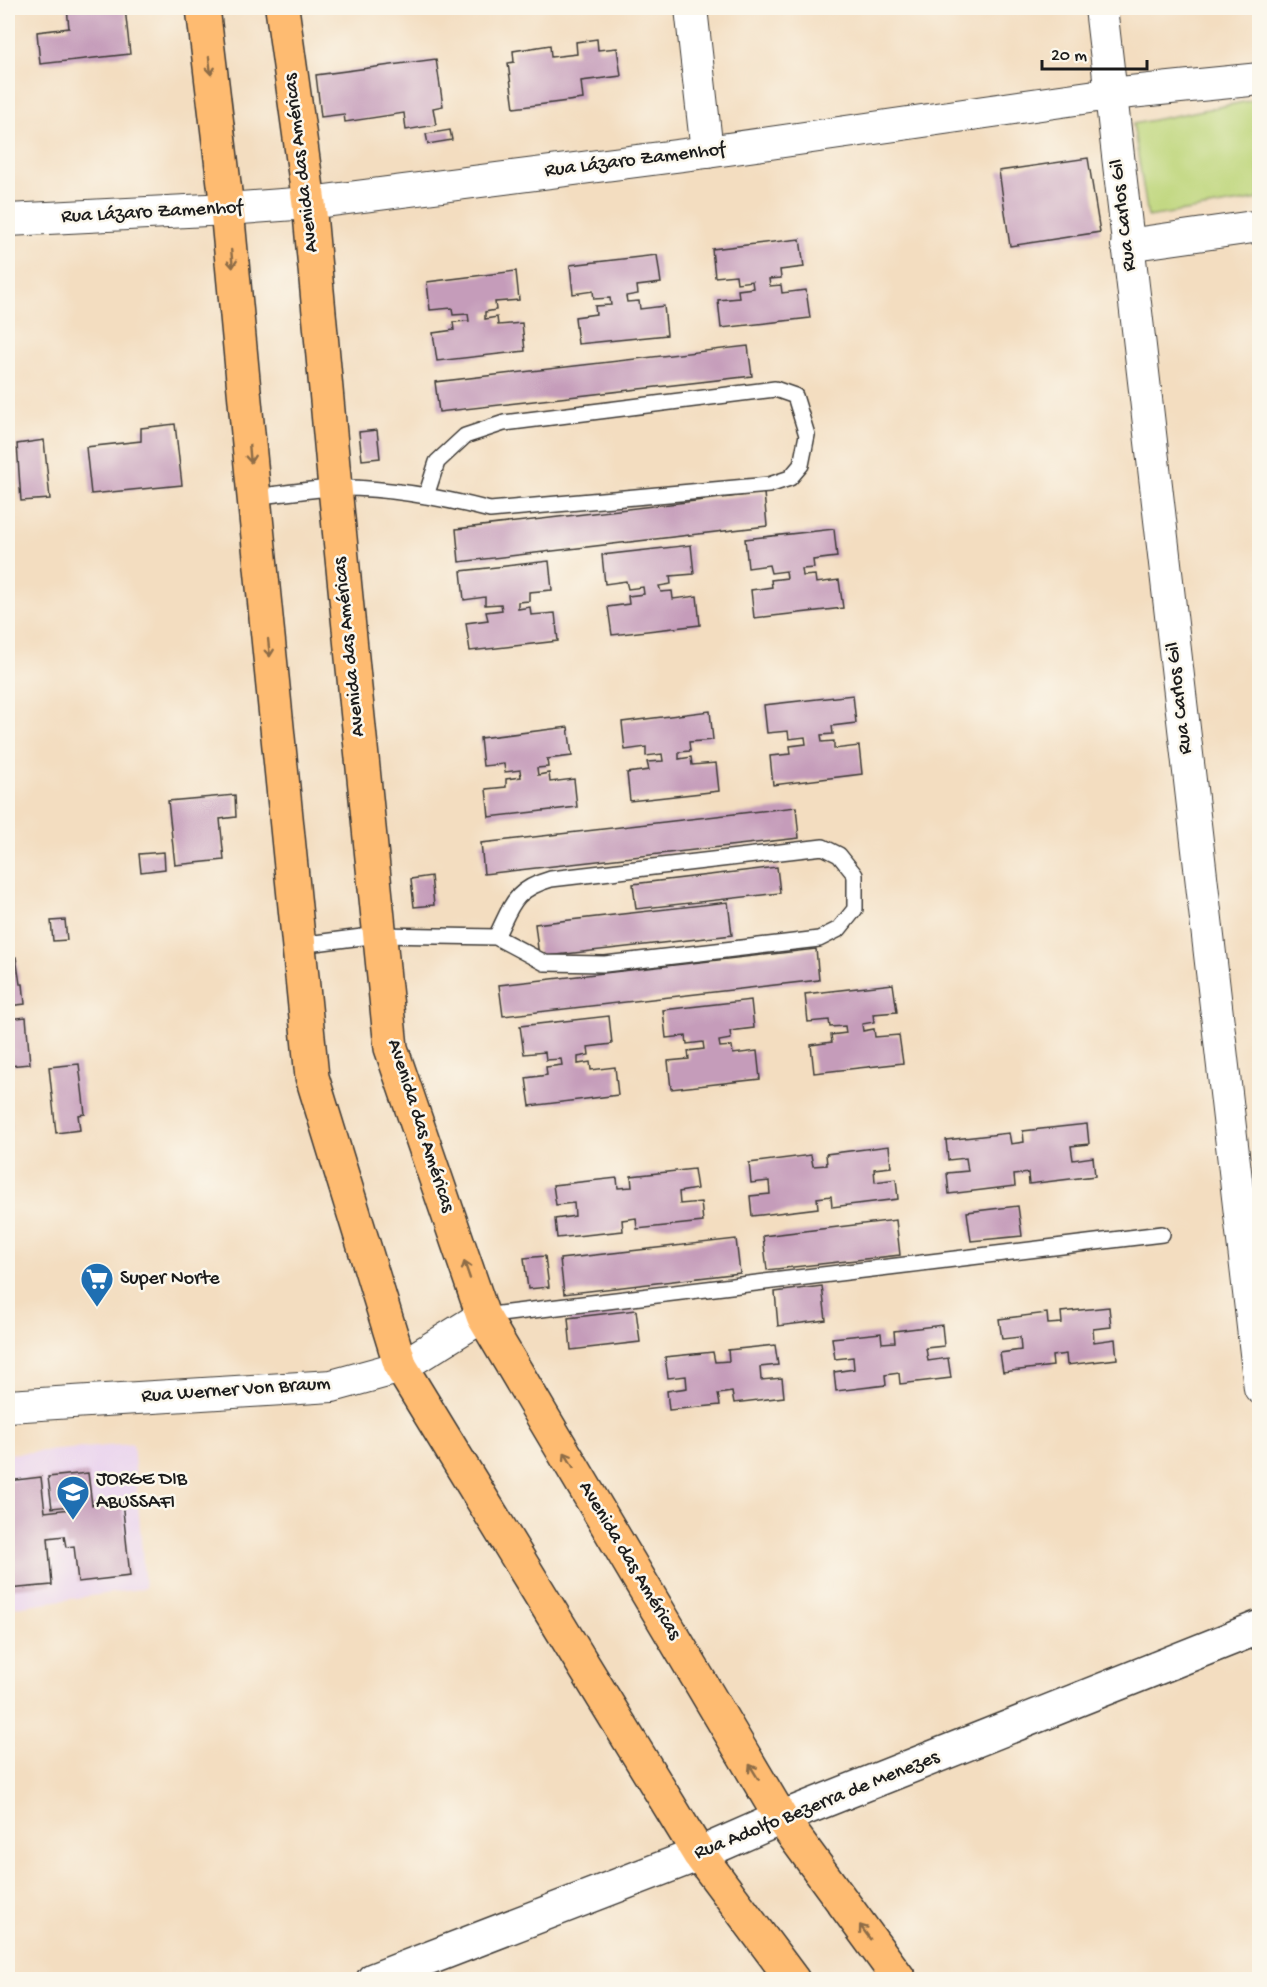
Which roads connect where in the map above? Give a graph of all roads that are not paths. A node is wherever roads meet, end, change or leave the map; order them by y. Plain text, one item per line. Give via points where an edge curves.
1 (203, 8) edge
2 (282, 8) edge
3 (691, 8) edge
4 (1101, 8) edge
5 (1260, 79) edge
6 (1110, 94) junction
7 (707, 152) junction
8 (309, 203) junction
9 (227, 209) junction
10 (8, 220) edge
11 (1260, 226) edge
12 (1127, 245) junction
13 (335, 488) junction
14 (426, 496) junction
15 (254, 497) junction
16 (378, 935) junction
17 (496, 938) junction
18 (299, 945) junction
19 (1162, 1234) dead end
20 (483, 1316) junction
21 (400, 1367) junction
22 (1260, 1388) edge
23 (8, 1406) edge
24 (1260, 1627) edge
25 (781, 1818) junction
26 (699, 1854) junction
27 (373, 1980) edge
28 (793, 1980) edge
29 (900, 1980) edge

1 -> 9 main road
2 - 8 main road, Avenida das Américas
3 - 7 street
4 - 6 street, Rua Carlos Gil
5 - 6 street, Rua Lázaro Zamenhof
6 - 7 street, Rua Lázaro Zamenhof
6 - 12 street, Rua Carlos Gil
7 - 8 street, Rua Lázaro Zamenhof
8 - 9 street, Rua Lázaro Zamenhof
8 - 13 main road, Avenida das Américas
9 - 10 street, Rua Lázaro Zamenhof
9 -> 15 main road
11 - 12 street
12 - 22 street, Rua Carlos Gil
13 - 14 lane via 390,489
13 - 15 lane
13 - 16 main road, Avenida das Américas
14 - 14 lane via 436,462 465,435 504,423 775,388 795,396 807,435 801,465 790,478 769,485 490,510
15 -> 18 main road
16 - 17 lane
16 - 18 lane
20 -> 16 main road, Avenida das Américas via 391,1048
17 - 17 lane via 515,898 533,884 551,879 823,847 839,855 855,875 855,909 839,929 819,939 605,964 545,963
18 - 21 main road via 312,1077
19 - 20 lane
20 - 21 street, Rua Werner Von Braum
25 -> 20 main road, Avenida das Américas
21 - 23 street, Rua Werner Von Braum via 332,1386
21 - 26 main road
24 - 25 street, Rua Adolfo Bezerra de Menezes
25 - 26 street, Rua Adolfo Bezerra de Menezes
29 -> 25 main road, Avenida das Américas
26 - 27 street, Rua Adolfo Bezerra de Menezes
26 - 28 main road

